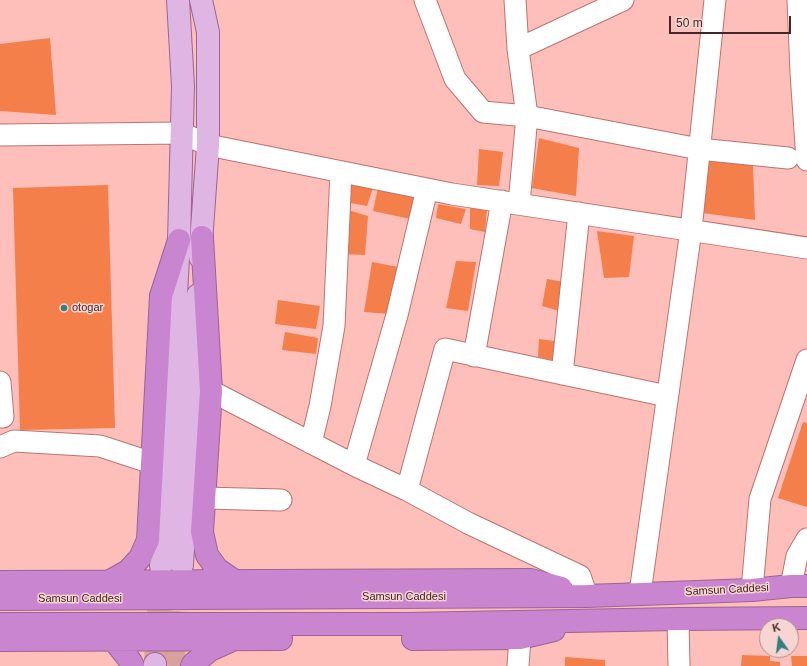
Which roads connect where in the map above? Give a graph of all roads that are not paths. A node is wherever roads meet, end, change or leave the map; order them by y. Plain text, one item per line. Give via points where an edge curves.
1 (178, 0) edge
2 (202, 0) edge
3 (425, 0) edge
4 (514, 0) edge
5 (623, 0) edge
6 (714, 0) edge
7 (798, 0) edge
8 (518, 49) junction
9 (527, 116) junction
10 (182, 133) junction
11 (0, 135) edge
12 (208, 145) junction
13 (699, 149) junction
14 (798, 159) edge
15 (341, 172) junction
16 (427, 189) junction
17 (510, 203) junction
18 (579, 213) junction
19 (691, 230) junction
20 (202, 237) junction
21 (179, 240) junction
22 (807, 248) edge
23 (474, 356) junction
24 (807, 360) edge
25 (562, 374) junction
26 (0, 382) edge
27 (211, 391) junction
28 (667, 396) junction
29 (0, 417) edge
30 (311, 443) junction
31 (0, 447) edge
32 (152, 463) junction
33 (354, 465) junction
34 (407, 490) junction
35 (204, 498) junction
36 (280, 500) dead end
37 (807, 539) edge
38 (233, 580) junction
39 (110, 581) junction
40 (0, 582) edge
41 (799, 586) edge
42 (752, 590) junction
43 (640, 593) junction
44 (587, 596) junction
45 (0, 599) edge
46 (807, 618) edge
47 (678, 619) junction
48 (593, 621) junction
49 (0, 624) edge
50 (520, 638) junction
51 (233, 639) junction
52 (0, 640) edge
53 (113, 640) junction
54 (133, 666) edge
55 (192, 666) edge
56 (518, 666) edge
57 (679, 666) edge

1 - 10 main road via 183,86
2 - 12 main road via 208,32
3 - 9 street via 455,79 483,112
4 - 8 street
5 - 8 street
6 - 13 street
7 - 14 street via 801,73
8 - 9 street
9 - 13 street
9 - 17 street
10 - 11 street
10 - 12 street
10 - 21 main road
12 - 15 street
12 - 20 main road
13 - 14 street
13 - 19 street
15 - 16 street
15 - 30 street via 334,326
16 - 17 street
16 - 33 street via 397,315
17 - 18 street
17 - 23 street
18 - 19 street
18 - 25 street
19 - 22 street
19 - 28 street
20 - 21 main road via 171,566
20 - 27 highway
21 - 32 highway via 161,296
23 - 25 street
23 - 34 street via 445,349
24 - 42 street via 760,499
25 - 28 street
26 - 29 street via 3,417
27 - 30 street
27 - 35 highway
28 - 43 street
30 - 33 street
31 - 32 street via 14,440 100,446
32 - 39 highway via 148,540 140,558 128,571
33 - 34 street
34 - 44 street via 468,523 580,576
35 - 36 street
35 - 38 highway via 202,532 207,555 217,569
37 - 41 street via 797,556
38 - 39 highway
38 - 44 highway via 531,580
39 - 40 highway
41 - 42 highway, Samsun Caddesi
42 - 43 highway, Samsun Caddesi
43 - 44 highway, Samsun Caddesi
44 - 45 highway, Samsun Caddesi
46 - 47 highway
47 - 48 highway
47 - 57 street
48 - 49 highway via 406,624
48 - 50 highway
50 - 51 highway
50 - 56 street
51 - 53 highway
51 - 55 highway via 210,650
52 - 53 highway
53 - 54 highway

